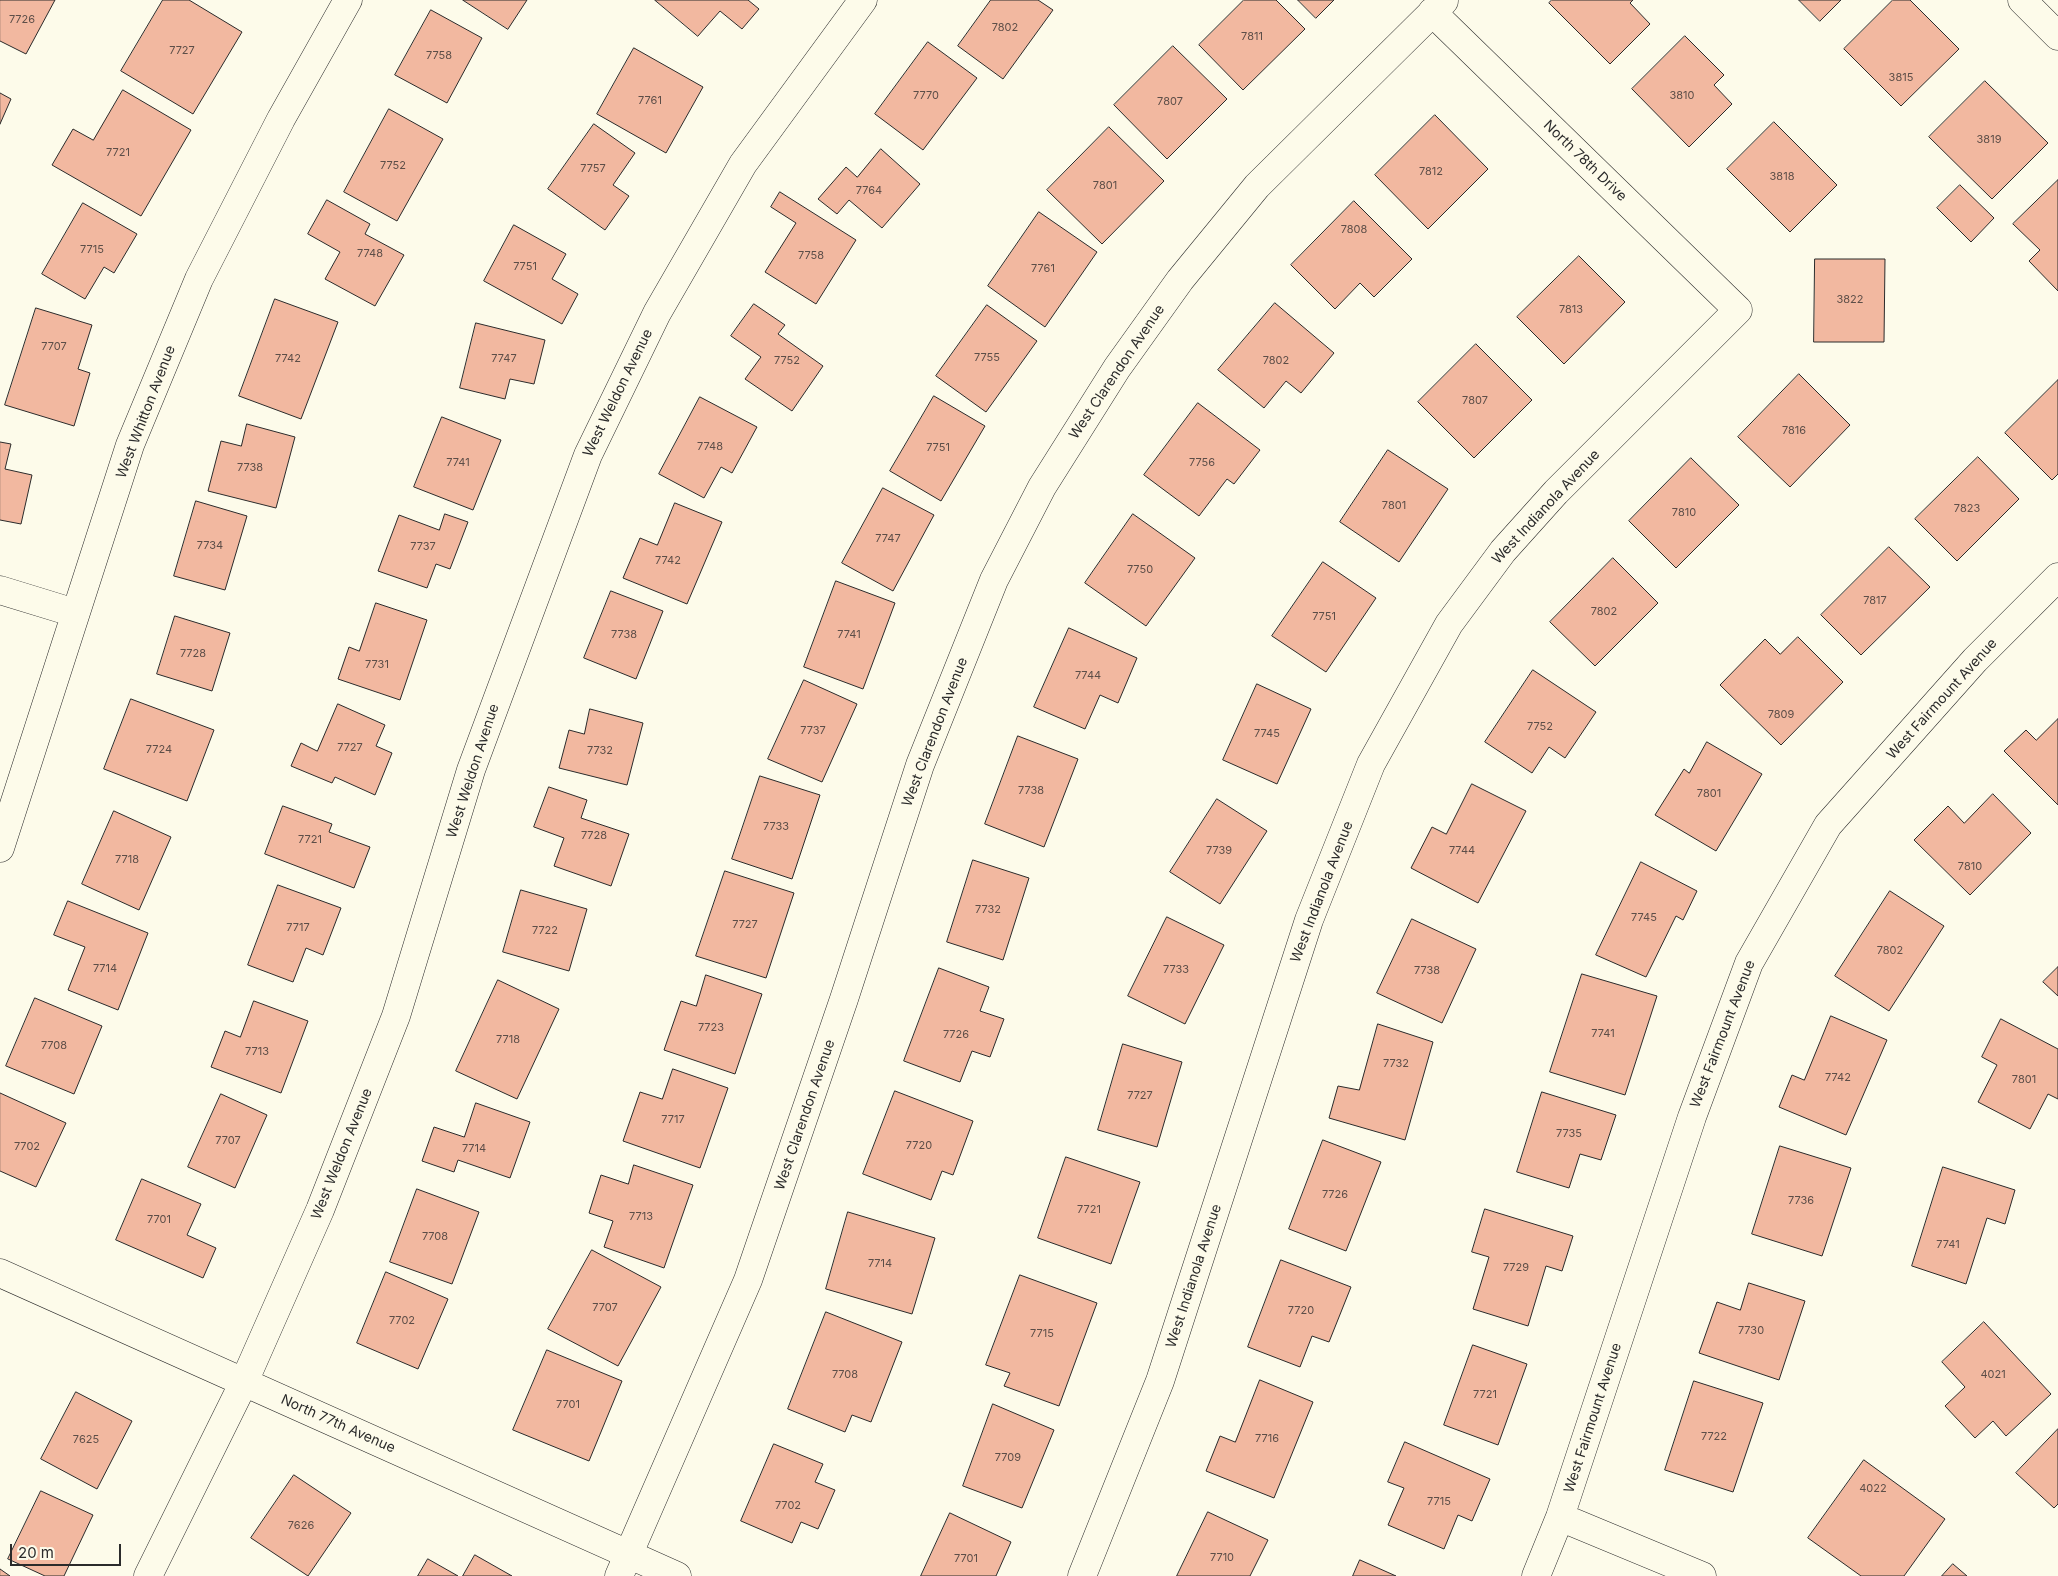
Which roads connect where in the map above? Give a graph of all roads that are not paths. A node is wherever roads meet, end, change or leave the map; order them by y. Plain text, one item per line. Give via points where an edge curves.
1 (348, 0) edge
2 (863, 0) edge
3 (2022, 0) edge
4 (1438, 6) edge
5 (2058, 36) edge
6 (1738, 310) joint
7 (2058, 577) edge
8 (0, 590) edge
9 (75, 613) junction
10 (0, 848) edge
11 (0, 1273) edge
12 (244, 1382) junction
13 (1560, 1517) junction
14 (624, 1565) edge
15 (148, 1576) edge
16 (676, 1576) edge
17 (1082, 1576) edge
18 (1536, 1576) edge
19 (1702, 1576) edge

1 - 9 street, West Whitton Avenue via 281,119 199,279 130,445
2 - 12 street, West Weldon Avenue via 743,164 657,312 588,455 471,770 396,1016 320,1210
3 - 5 street
4 - 6 street, North 78th Drive
4 - 14 street, West Clarendon Avenue via 1257,186 1180,280 1117,368 1042,487 994,580 920,765 748,1280
6 - 17 street, West Indianola Avenue via 1556,492 1503,551 1449,624 1371,764 1309,920 1160,1381
7 - 13 street, West Fairmount Avenue via 1975,660 1828,825 1750,963 1692,1117
8 - 9 street
9 - 10 street, West Whitton Avenue
11 - 12 street, North 77th Avenue
12 - 14 street, North 77th Avenue
12 - 15 street, West Weldon Avenue
13 - 18 street, West Fairmount Avenue
13 - 19 street
14 - 16 street, North 77th Avenue

